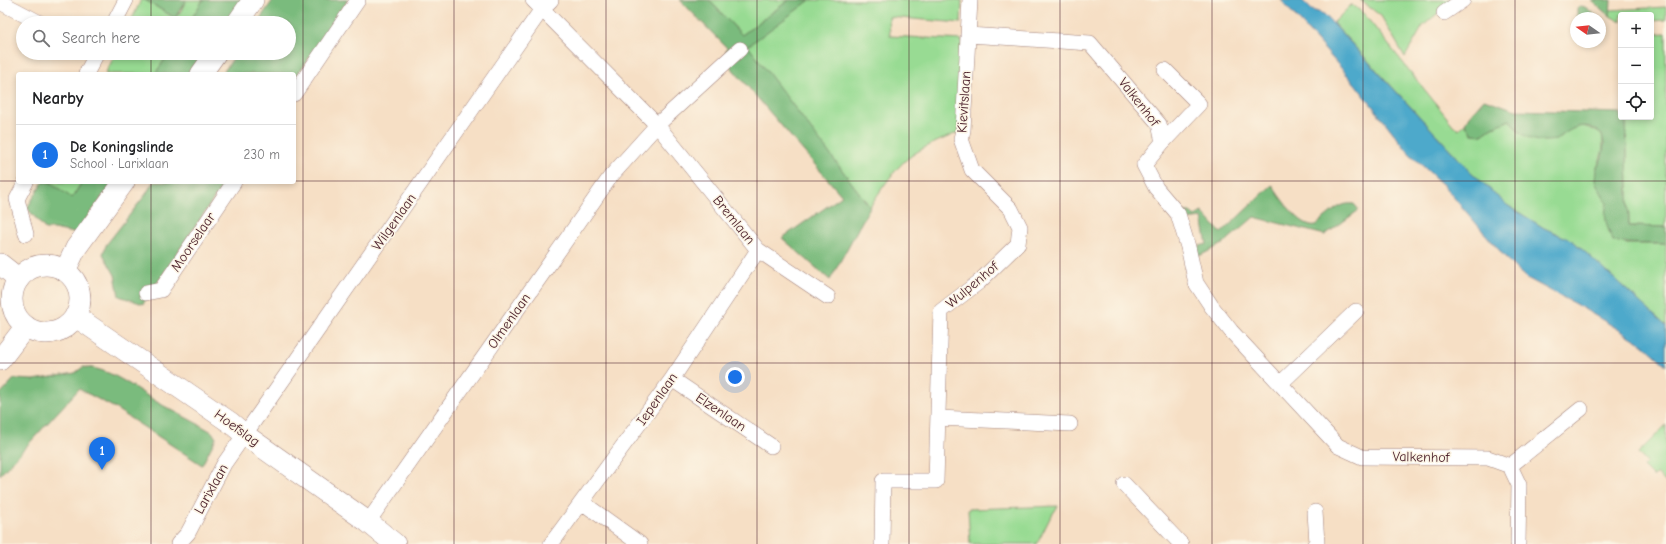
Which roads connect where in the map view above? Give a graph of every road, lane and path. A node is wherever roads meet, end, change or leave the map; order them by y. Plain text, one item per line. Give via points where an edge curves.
1 (126, 0) edge
2 (253, 0) edge
3 (358, 0) edge
4 (970, 0) edge
5 (1463, 0) edge
6 (0, 2) edge
7 (542, 3) edge
8 (1444, 13) dead end
9 (27, 16) edge
10 (118, 16) edge
11 (242, 16) edge
12 (968, 35) junction
13 (740, 49) dead end
14 (93, 60) edge
15 (211, 60) edge
16 (1165, 70) dead end
17 (87, 72) edge
18 (202, 72) edge
19 (296, 91) edge
20 (657, 125) junction
21 (1164, 142) junction
22 (25, 184) edge
23 (123, 184) edge
24 (233, 184) edge
25 (1011, 209) joint
26 (26, 234) dead end
27 (758, 250) junction
28 (0, 264) edge
29 (65, 271) junction
30 (19, 279) junction
31 (146, 293) dead end
32 (828, 297) dead end
33 (1356, 311) dead end
34 (76, 316) junction
35 (26, 326) junction
36 (0, 360) edge
37 (672, 379) junction
38 (1280, 384) junction
39 (1581, 409) dead end
40 (938, 418) junction
41 (1070, 424) dead end
42 (245, 435) junction
43 (770, 446) dead end
44 (1510, 466) junction
45 (1124, 484) dead end
46 (583, 503) junction
47 (1315, 512) dead end
48 (368, 522) junction
49 (178, 544) edge
50 (395, 544) edge
51 (551, 544) edge
52 (640, 544) edge
53 (882, 544) edge
54 (1181, 544) edge
55 (1315, 544) edge
56 (1518, 544) edge

1 - 10 street
2 - 11 street
3 - 19 street
4 - 12 street, Kievitslaan
5 - 8 street
6 - 9 street
7 - 20 street, Bremlaan
7 - 42 street, Wilgenlaan
12 - 21 street, Valkenhof via 1090,43 1159,124
12 - 25 street, Kievitslaan via 961,139 972,170
13 - 20 street
14 - 17 street
15 - 18 street
16 - 21 street via 1199,104
20 - 27 street, Bremlaan
20 - 48 street, Olmenlaan via 611,176
21 - 38 street, Valkenhof via 1144,165 1156,188 1178,214 1196,283 1224,323
22 - 26 street via 17,199
23 - 29 street via 76,248
24 - 31 street, Moorselaar via 161,290
25 - 40 street, Wulpenhof via 1020,227 1018,244 979,282 941,311
27 - 32 street, Bremlaan
27 - 37 street, Iepenlaan
28 - 30 street
29 - 30 street via 53,266 40,266 28,270
29 - 34 street via 74,280 79,291 80,304
30 - 35 street via 12,299 14,310
33 - 38 street
34 - 35 street via 59,331 36,332
34 - 42 street, Hoefslag via 232,423
35 - 36 street
37 - 43 street, Elzenlaan
37 - 46 street, Iepenlaan
38 - 44 street, Valkenhof via 1338,446 1362,457 1488,458
39 - 44 street
40 - 41 street
40 - 53 street, Wulpenhof via 936,482 883,481
42 - 48 street, Hoefslag
42 - 49 street, Larixlaan via 224,464 188,533
44 - 56 street via 1519,485
45 - 54 street
46 - 51 street, Iepenlaan
46 - 52 street
47 - 55 street
48 - 50 street, Hoefslag

